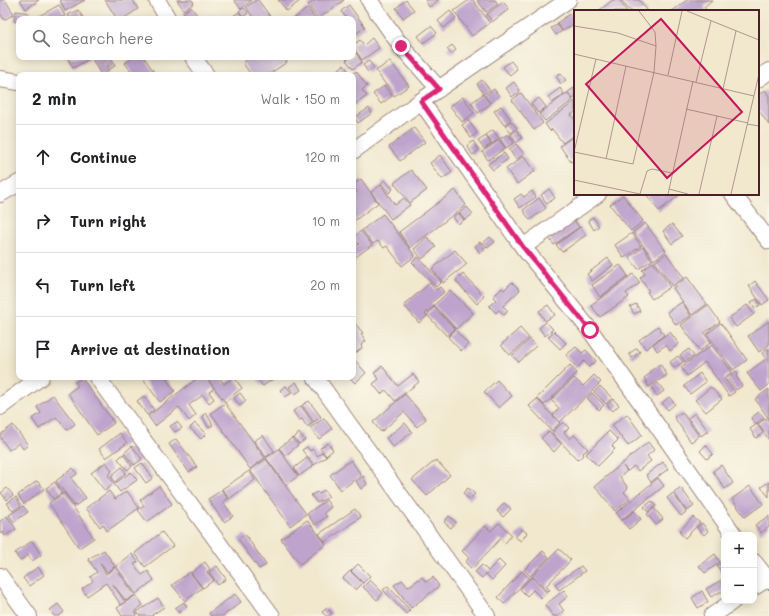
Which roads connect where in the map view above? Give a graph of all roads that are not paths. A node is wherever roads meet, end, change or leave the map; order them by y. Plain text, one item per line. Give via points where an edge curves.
1 (157, 0) edge
2 (369, 0) edge
3 (568, 0) edge
4 (166, 16) edge
5 (194, 60) edge
6 (769, 71) edge
7 (204, 72) edge
8 (759, 78) edge
9 (0, 79) edge
10 (16, 82) edge
11 (439, 89) junction
12 (421, 101) junction
13 (356, 149) edge
14 (16, 185) edge
15 (0, 194) edge
16 (597, 195) edge
17 (734, 195) edge
18 (769, 241) edge
19 (523, 247) junction
20 (37, 380) edge
21 (99, 380) edge
22 (317, 380) edge
23 (0, 407) edge
24 (732, 532) edge
25 (757, 568) edge
26 (0, 576) edge
27 (763, 582) edge
28 (730, 604) edge
29 (29, 616) edge
30 (272, 616) edge
31 (487, 616) edge
32 (712, 616) edge

1 - 4 street
2 - 11 street via 401,46
3 - 11 street
5 - 7 street
6 - 8 street
9 - 10 street
11 - 12 street
12 - 13 street
12 - 19 street
14 - 15 street
16 - 19 street
17 - 18 street
19 - 24 street via 590,330
20 - 23 street
21 - 30 street
22 - 31 street
25 - 27 street
26 - 29 street
28 - 32 street

